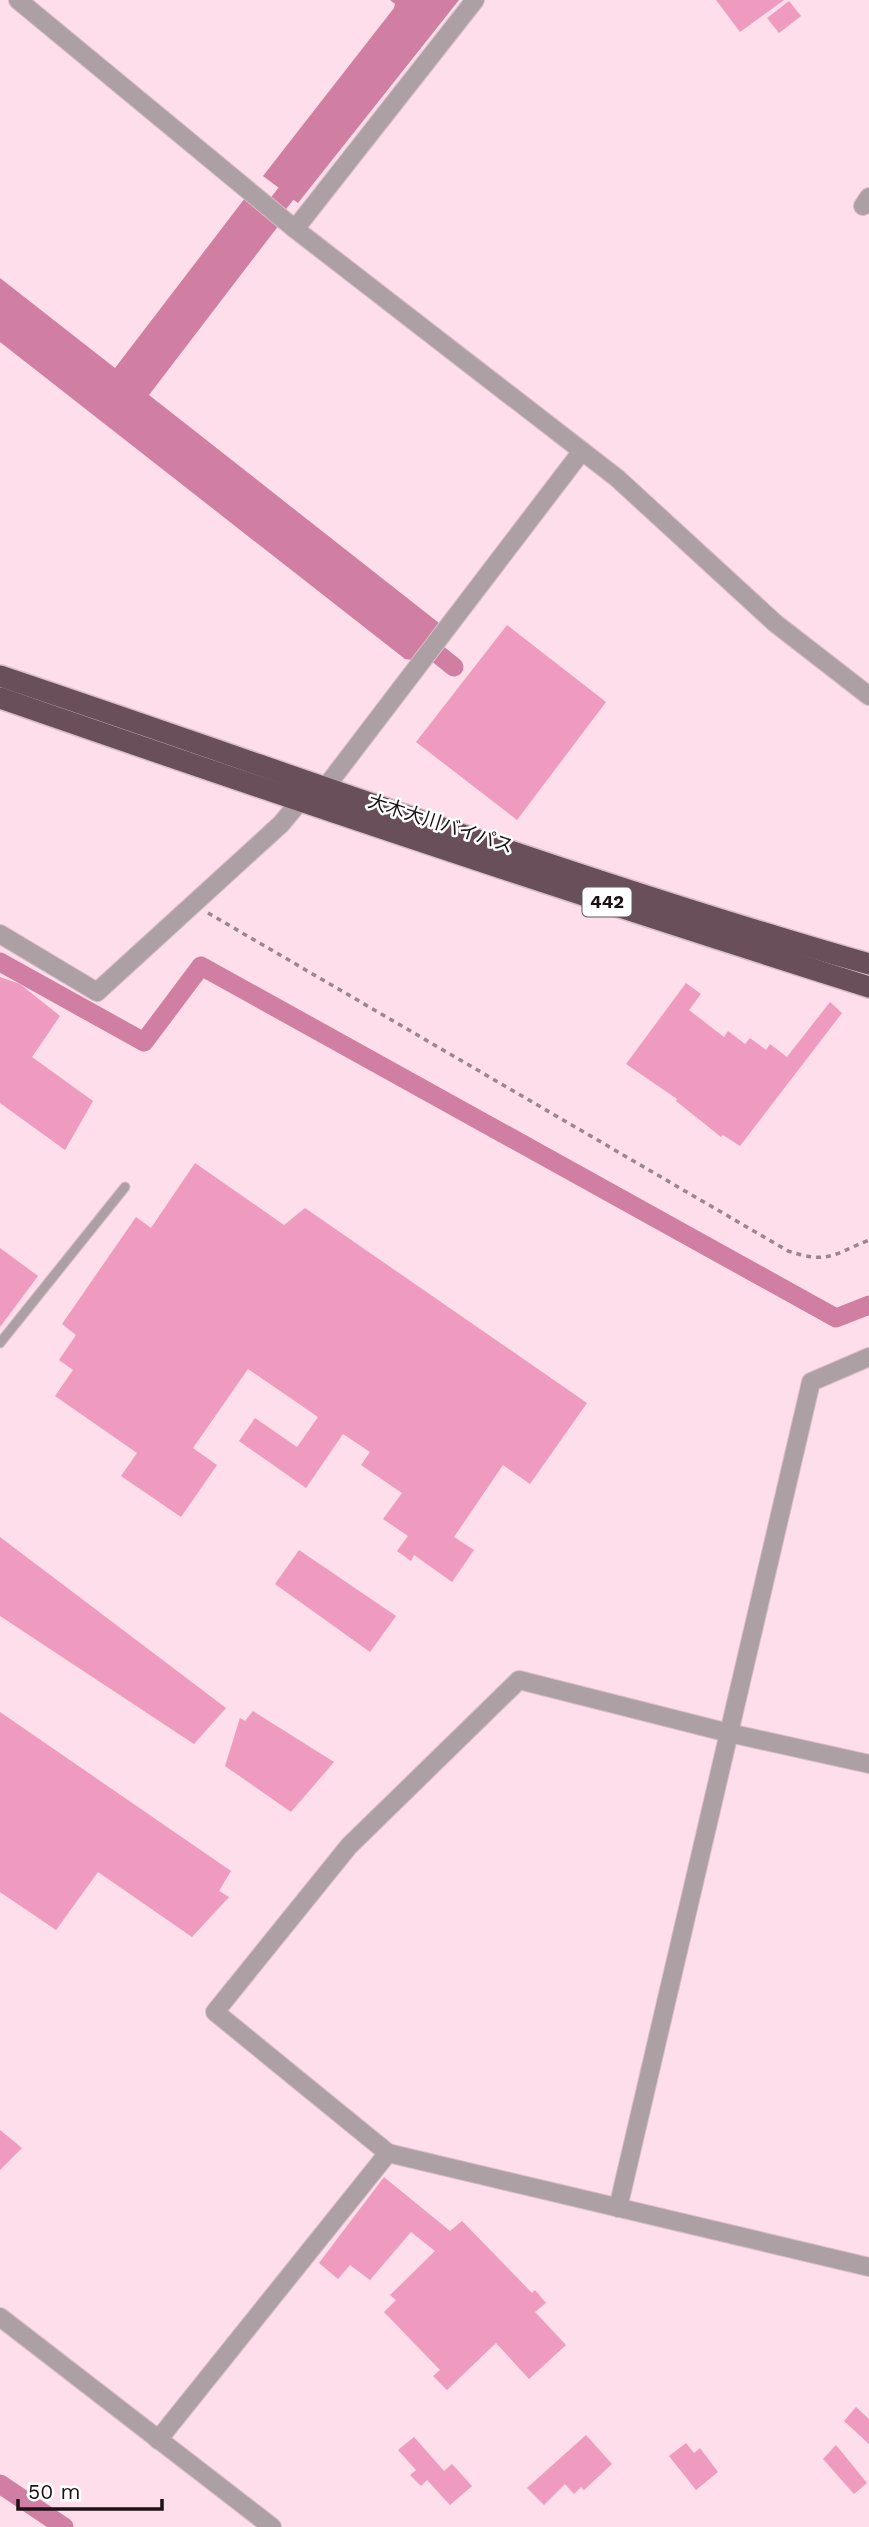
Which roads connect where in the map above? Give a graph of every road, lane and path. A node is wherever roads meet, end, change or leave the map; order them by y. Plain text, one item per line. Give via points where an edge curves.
1 (18, 0) edge
2 (475, 0) edge
3 (295, 229) junction
4 (582, 451) junction
5 (0, 676) edge
6 (869, 696) edge
7 (0, 698) edge
8 (300, 800) junction
9 (338, 801) junction
10 (193, 905) junction
11 (0, 934) edge
12 (869, 964) edge
13 (869, 986) edge
14 (125, 1187) dead end
15 (869, 1240) edge
16 (0, 1343) edge
17 (869, 1357) edge
18 (729, 1733) junction
19 (869, 1764) edge
20 (388, 2153) junction
21 (618, 2208) junction
22 (869, 2267) edge
23 (0, 2317) edge
24 (158, 2440) junction
25 (272, 2527) edge

1 - 3 street
2 - 3 street
3 - 4 street
4 - 6 street via 775,623
4 - 9 street
5 - 9 highway, 大木大川バイパス / 442 via 239,756
7 - 8 highway, 大木大川バイパス / 442
8 - 9 highway, 大木大川バイパス / 442
8 - 10 street via 281,824
9 - 12 highway, 大木大川バイパス / 442
9 - 13 highway, 大木大川バイパス / 442 via 720,940
10 - 11 street via 97,992
10 - 15 path via 788,1251 824,1258
14 - 16 lane
17 - 18 street via 811,1382
18 - 19 street
18 - 20 street via 519,1680 349,1846 215,2012
18 - 21 street
20 - 21 street
20 - 24 street
21 - 22 street
23 - 24 street
24 - 25 street

